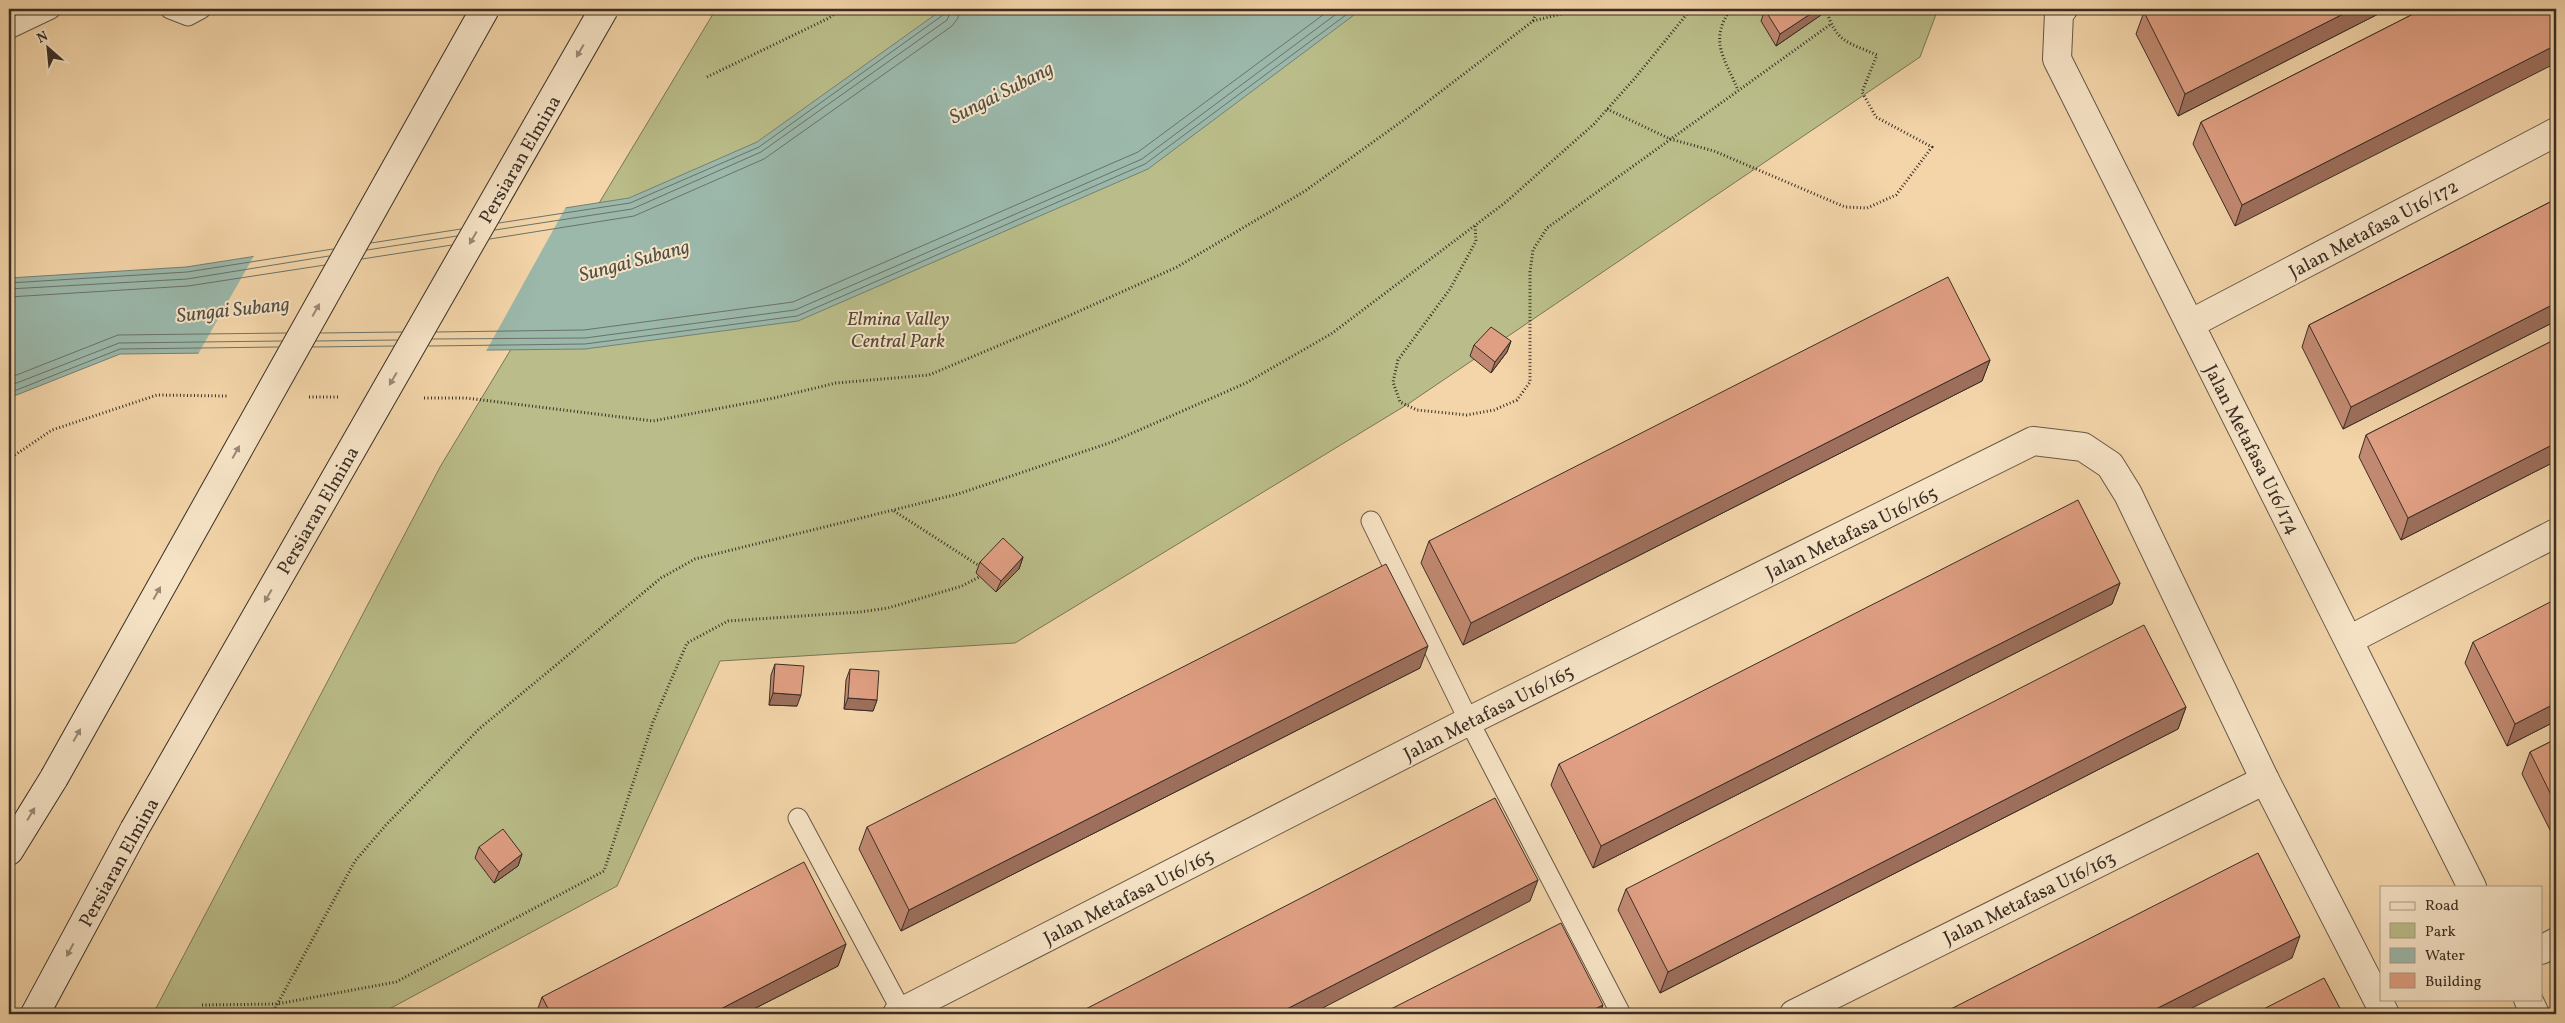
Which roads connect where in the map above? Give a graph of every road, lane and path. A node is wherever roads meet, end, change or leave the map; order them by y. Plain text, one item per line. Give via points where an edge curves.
1 (51, 9) edge
2 (170, 9) edge
3 (201, 9) edge
4 (485, 9) edge
5 (604, 9) edge
6 (841, 9) edge
7 (1538, 9) edge
8 (1581, 9) edge
9 (1691, 9) edge
10 (1730, 9) edge
11 (1826, 9) edge
12 (2063, 9) edge
13 (1533, 22) junction
14 (1831, 24) junction
15 (9, 29) edge
16 (707, 77) dead end
17 (1738, 90) junction
18 (1607, 109) junction
19 (2556, 132) edge
20 (1670, 139) junction
21 (1475, 226) junction
22 (2190, 324) junction
23 (237, 396) dead end
24 (307, 397) dead end
25 (347, 397) dead end
26 (416, 398) dead end
27 (9, 459) edge
28 (893, 511) junction
29 (1371, 521) dead end
30 (2556, 533) edge
31 (2349, 640) junction
32 (1469, 721) junction
33 (2265, 780) junction
34 (798, 818) dead end
35 (9, 851) edge
36 (2472, 886) edge
37 (2556, 942) edge
38 (2542, 949) edge
39 (2528, 1000) edge
40 (277, 1004) junction
41 (202, 1005) dead end
42 (901, 1013) edge
43 (36, 1014) edge
44 (272, 1014) edge
45 (1621, 1014) edge
46 (1794, 1014) edge
47 (2385, 1014) edge
48 (2535, 1014) edge

1 - 15 lane
2 - 3 lane via 188,16
35 -> 4 street, bridge via 54,778
5 -> 43 street, Persiaran Elmina, bridge via 134,830
6 - 16 path via 829,18
7 - 13 path
8 - 13 path
9 - 18 path
10 - 17 path via 1721,22 1719,44
11 - 14 path
12 - 22 street, Jalan Metafasa U16/174 via 2059,13 2057,59
13 - 26 path via 1306,190 1177,267 929,375 836,383 653,422 466,398
14 - 17 path
14 - 20 path via 1838,37 1877,55 1862,92 1876,117 1932,148 1896,195 1867,208 1845,207 1714,151
17 - 20 path
18 - 20 path
18 - 21 path via 1506,202
19 - 22 street, Jalan Metafasa U16/172
20 - 21 path via 1546,228 1533,250 1530,382 1517,400 1494,410 1467,416 1417,410 1400,402 1395,389 1393,382 1398,360 1450,289 1476,241
21 - 28 path via 1331,334 1246,383 1112,442 958,494
22 - 31 street, Jalan Metafasa U16/174
23 - 27 path via 157,395 52,430
24 - 25 path
28 - 40 path via 695,560 661,578 479,729 386,825 355,861
28 - 40 path via 989,572 962,586 888,608 728,621 687,643 653,722 604,871 396,982
29 - 32 lane
30 - 31 street
31 - 36 street, Jalan Metafasa U16/174
32 - 33 street, Jalan Metafasa U16/165 via 2033,441 2083,447 2110,465 2128,494
32 - 42 street, Jalan Metafasa U16/165
32 - 45 lane
33 - 46 street, Jalan Metafasa U16/163
33 - 47 street
34 - 42 lane
37 - 38 street
39 - 48 street
40 - 41 path
40 - 44 path

